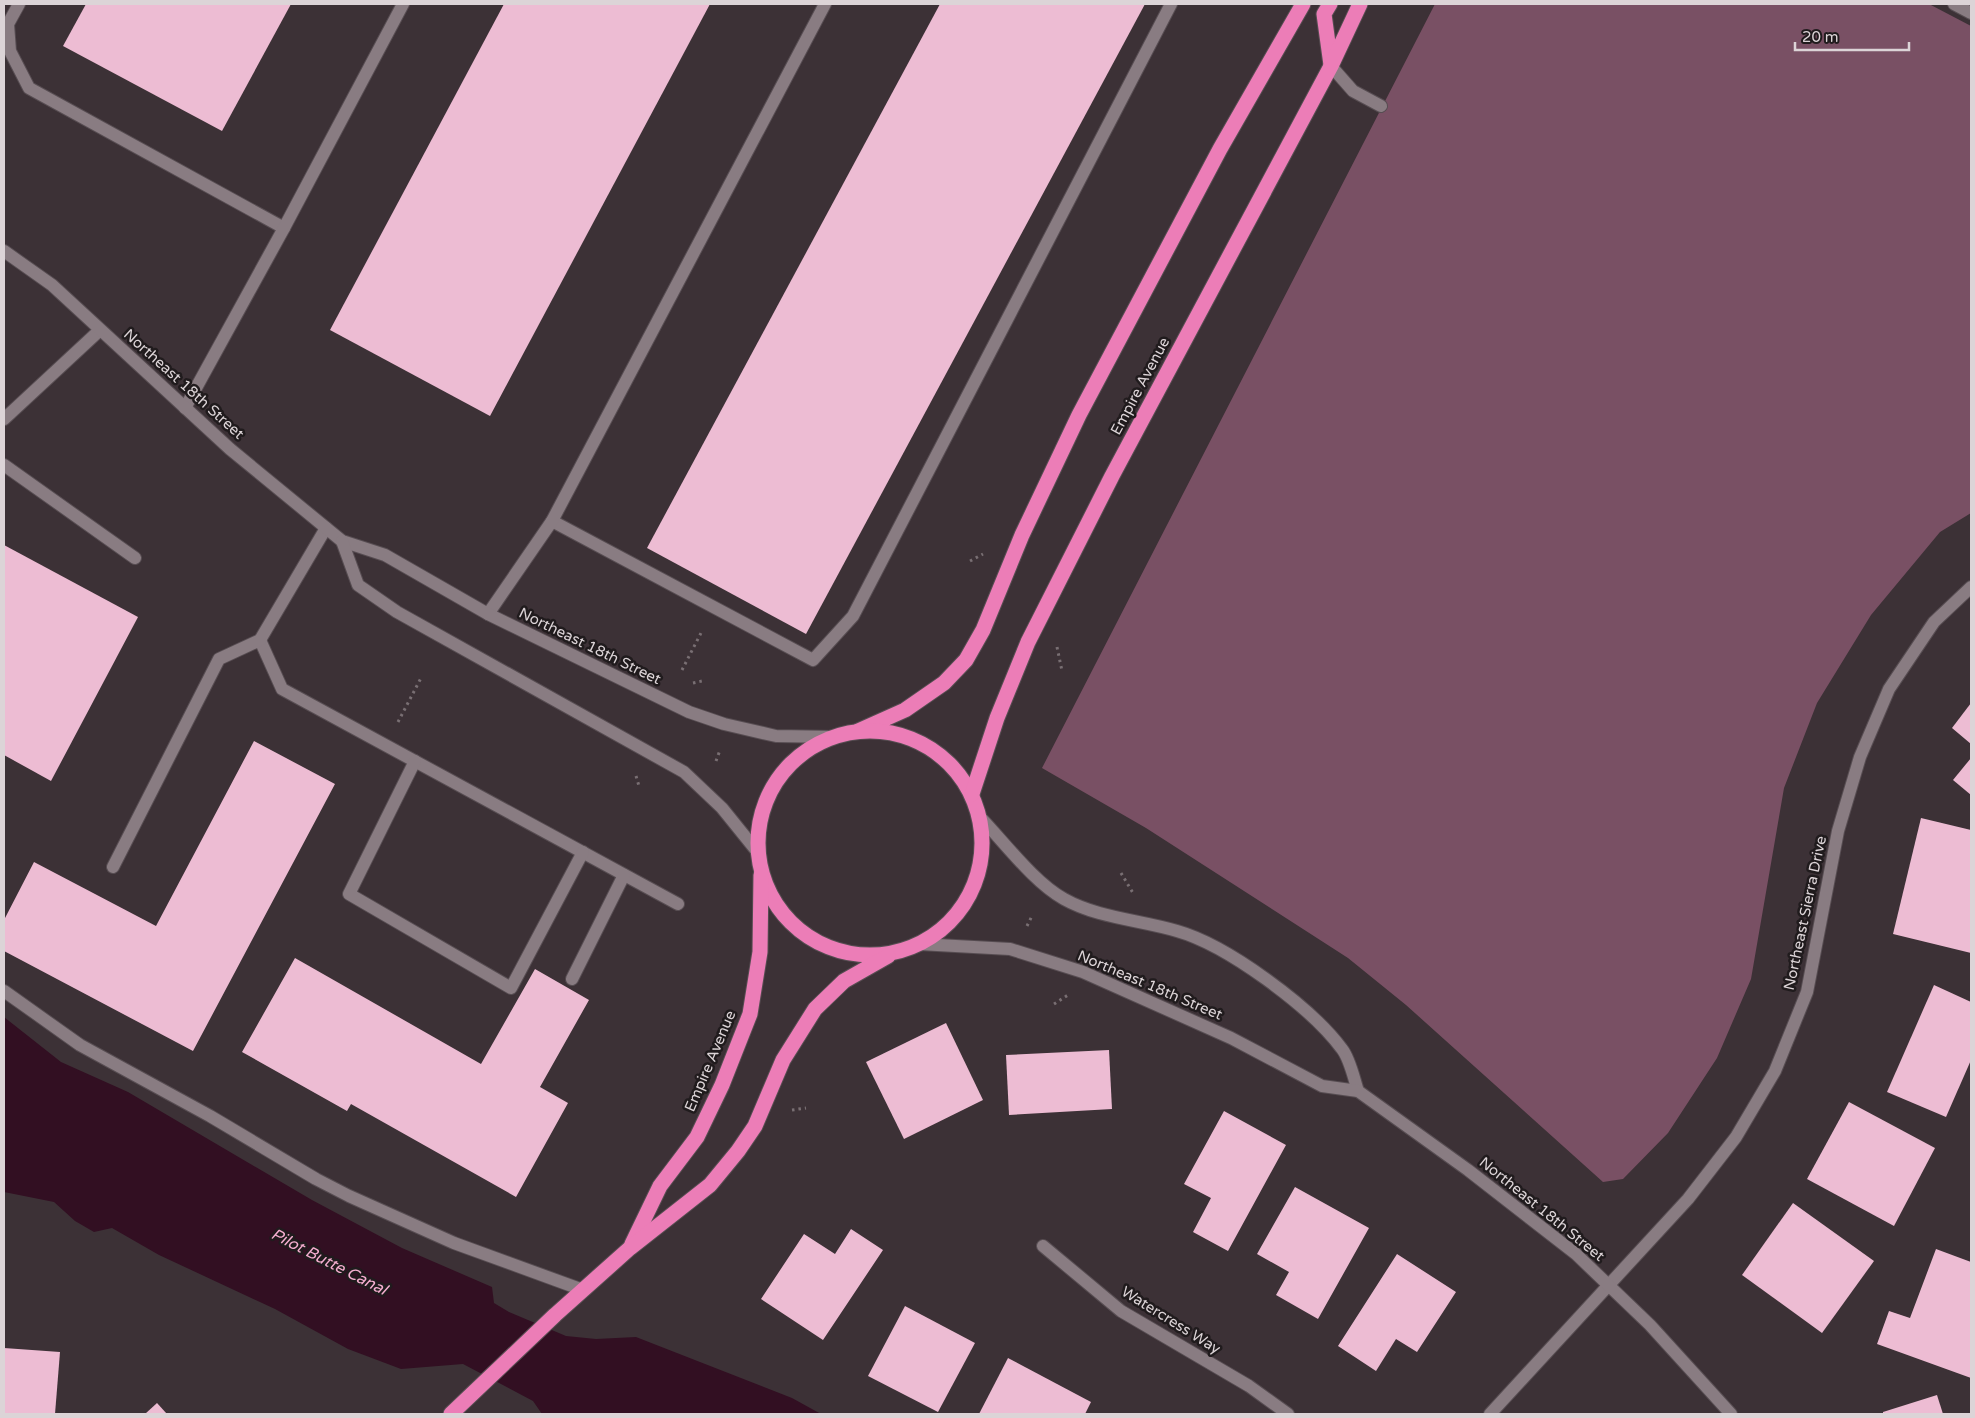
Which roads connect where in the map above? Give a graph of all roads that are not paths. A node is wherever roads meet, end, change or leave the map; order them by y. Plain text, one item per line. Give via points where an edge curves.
1 (19, 4) edge
2 (403, 4) edge
3 (825, 4) edge
4 (1171, 4) edge
5 (1302, 4) edge
6 (1330, 4) edge
7 (1360, 4) edge
8 (1954, 4) edge
9 (1971, 13) edge
10 (1331, 66) junction
11 (1381, 106) dead end
12 (284, 228) junction
13 (4, 251) edge
14 (100, 330) junction
15 (185, 408) junction
16 (4, 420) edge
17 (4, 465) edge
18 (552, 521) junction
19 (326, 528) junction
20 (342, 541) junction
21 (135, 558) dead end
22 (1971, 588) edge
23 (488, 614) junction
24 (260, 640) junction
25 (858, 731) junction
26 (837, 737) junction
27 (414, 761) junction
28 (972, 794) junction
29 (977, 814) junction
30 (583, 852) junction
31 (760, 861) junction
32 (113, 867) dead end
33 (624, 875) junction
34 (678, 904) dead end
35 (919, 944) junction
36 (894, 953) junction
37 (572, 979) dead end
38 (4, 991) edge
39 (1358, 1091) junction
40 (1043, 1246) dead end
41 (630, 1248) junction
42 (1609, 1286) junction
43 (584, 1290) junction
44 (451, 1414) edge
45 (1288, 1414) edge
46 (1490, 1414) edge
47 (1731, 1414) edge

1 - 12 street via 8,24 10,51 30,88
2 - 12 street
3 - 18 street
4 - 18 street via 853,616 813,660
5 - 25 highway via 1220,149 1079,415 1022,535 983,630 966,660 944,682 906,710
6 - 10 highway via 1324,14
7 - 10 highway, Empire Avenue
8 - 9 street
10 - 11 street via 1353,91
10 - 28 highway, Empire Avenue via 1112,476 1028,642 996,718
12 - 15 street
13 - 14 street, Northeast 18th Street via 52,285
14 - 15 street, Northeast 18th Street
14 - 16 street
15 - 19 street, Northeast 18th Street
17 - 21 street
18 - 23 street
19 - 20 street, Northeast 18th Street
19 - 24 street
20 - 23 street, Northeast 18th Street via 385,555
20 - 31 street via 358,585 397,612 684,772 722,808
22 - 42 street, Northeast Sierra Drive via 1934,622 1889,688 1860,757 1838,831 1807,992 1776,1072 1736,1137 1706,1176
23 - 26 street, Northeast 18th Street via 689,712 776,736
24 - 27 street via 282,689
24 - 32 street via 219,660
25 - 26 highway
25 - 28 highway via 892,732 925,744 953,766
26 - 31 highway via 821,741 791,763 769,794 758,831
27 - 30 street
27 - 30 street via 349,894 511,988
28 - 29 highway
29 - 35 highway via 982,828 981,863 969,896 948,924
29 - 39 street via 1041,882 1063,899 1094,911 1178,931 1224,951 1301,1006 1343,1050
30 - 33 street
31 - 36 highway via 775,902 799,930 830,948 859,956
31 - 41 highway, Empire Avenue via 760,952 750,1014 697,1137 660,1186
33 - 34 street
33 - 37 street
35 - 36 highway
35 - 39 street, Northeast 18th Street via 1010,949 1083,972 1232,1038 1322,1086
36 - 41 highway, Empire Avenue via 844,981 815,1009 783,1060 755,1126 738,1151 710,1185
38 - 43 street via 80,1045 219,1121 332,1188 454,1243
39 - 42 street, Northeast 18th Street via 1553,1236
40 - 45 street, Watercress Way via 1121,1311 1249,1386
41 - 43 highway, Empire Avenue
42 - 46 street, Northeast Sierra Drive
42 - 47 street, Northeast 18th Street via 1650,1324
43 - 44 highway, Empire Avenue

